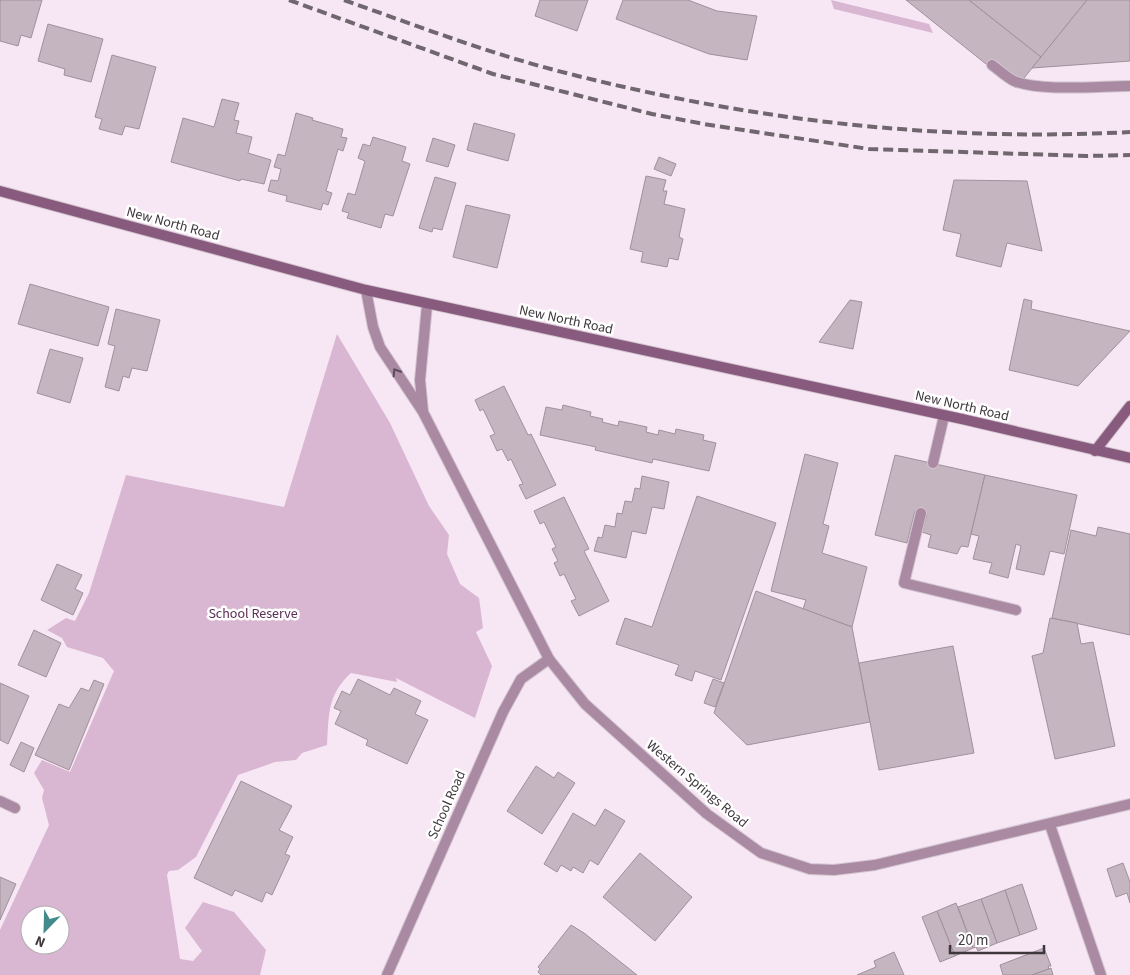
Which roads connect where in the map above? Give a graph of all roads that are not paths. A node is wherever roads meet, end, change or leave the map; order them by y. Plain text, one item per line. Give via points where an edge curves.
1 (992, 65) dead end
2 (1130, 86) edge
3 (0, 191) edge
4 (366, 290) junction
5 (427, 305) junction
6 (1130, 406) edge
7 (423, 412) junction
8 (944, 416) junction
9 (1095, 451) junction
10 (1130, 458) edge
11 (933, 463) dead end
12 (921, 513) dead end
13 (1016, 610) dead end
14 (549, 659) junction
15 (0, 800) edge
16 (1130, 804) edge
17 (15, 808) dead end
18 (1050, 825) junction
19 (387, 975) edge
20 (1101, 975) edge

1 - 2 street via 1014,80 1028,84
3 - 4 main road, New North Road
4 - 5 main road, New North Road
7 -> 4 street, Western Springs Road via 380,347
5 - 7 street, Western Springs Road via 420,380
5 - 8 main road, New North Road
6 - 9 main road
7 - 14 street, Western Springs Road
8 - 9 main road, New North Road
8 - 11 street
9 - 10 main road, New North Road
12 - 13 street via 904,583
14 - 18 street, Western Springs Road via 585,704 707,814 761,853 783,862 818,869 875,865
14 - 19 street, School Road via 521,679 503,712
15 - 17 street
16 - 18 street, Western Springs Road
18 - 20 street

